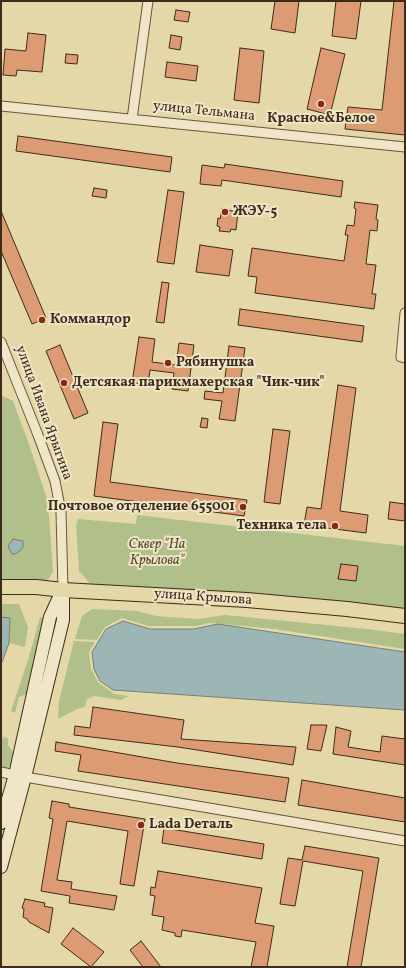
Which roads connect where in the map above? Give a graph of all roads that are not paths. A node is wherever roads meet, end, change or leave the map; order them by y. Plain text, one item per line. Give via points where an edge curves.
1 (148, 1) edge
2 (1, 106) edge
3 (132, 119) junction
4 (405, 147) edge
5 (405, 313) edge
6 (1, 342) edge
7 (403, 358) edge
8 (1, 587) edge
9 (63, 590) junction
10 (405, 616) edge
11 (1, 772) edge
12 (20, 776) junction
13 (1, 823) edge
14 (405, 841) edge
15 (1, 867) edge

1 - 3 street
2 - 3 street, улица Тельмана
3 - 4 street, улица Тельмана
5 - 7 street
6 - 9 street, улица Ивана Ярыгина via 55,481 61,512
8 - 9 main road, улица Крылова
9 - 10 main road, улица Крылова via 247,600
9 - 12 street via 50,617
11 - 12 street
12 - 13 street
12 - 14 street
12 - 15 street

